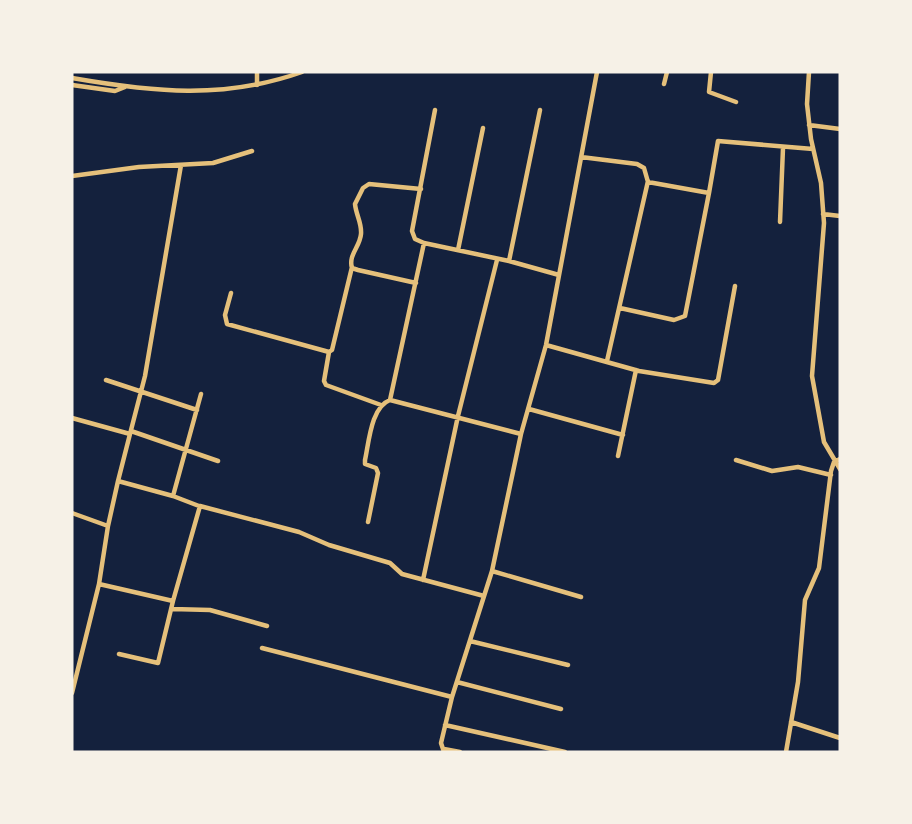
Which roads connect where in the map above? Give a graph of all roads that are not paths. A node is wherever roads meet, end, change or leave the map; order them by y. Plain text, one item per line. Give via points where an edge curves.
1 (257, 72) edge
2 (302, 72) edge
3 (597, 72) edge
4 (667, 72) edge
5 (711, 72) edge
6 (809, 72) edge
7 (72, 78) edge
8 (664, 84) dead end
9 (72, 85) edge
10 (257, 85) junction
11 (125, 87) junction
12 (736, 102) dead end
13 (435, 110) dead end
14 (540, 110) dead end
15 (809, 125) junction
16 (483, 128) dead end
17 (840, 129) edge
18 (783, 148) junction
19 (813, 149) junction
20 (252, 151) dead end
21 (581, 157) junction
22 (180, 165) junction
23 (72, 176) edge
24 (648, 181) junction
25 (422, 189) junction
26 (709, 193) junction
27 (823, 214) junction
28 (840, 216) edge
29 (780, 222) dead end
30 (424, 243) junction
31 (458, 250) junction
32 (497, 260) junction
33 (509, 261) junction
34 (352, 267) junction
35 (559, 275) junction
36 (416, 283) junction
37 (735, 286) dead end
38 (231, 293) dead end
39 (620, 308) junction
40 (546, 345) junction
41 (329, 352) junction
42 (607, 361) junction
43 (636, 370) junction
44 (106, 380) dead end
45 (141, 392) junction
46 (201, 394) dead end
47 (390, 400) junction
48 (381, 405) junction
49 (529, 409) junction
50 (197, 410) junction
51 (458, 417) junction
52 (72, 418) edge
53 (130, 432) junction
54 (521, 434) junction
55 (623, 435) junction
56 (185, 449) junction
57 (618, 456) dead end
58 (840, 459) edge
59 (736, 460) dead end
60 (218, 461) dead end
61 (834, 462) junction
62 (840, 469) edge
63 (831, 475) junction
64 (118, 482) junction
65 (173, 496) junction
66 (199, 506) junction
67 (72, 513) edge
68 (368, 522) dead end
69 (108, 526) junction
70 (492, 571) junction
71 (423, 580) junction
72 (99, 584) junction
73 (484, 596) junction
74 (581, 597) dead end
75 (173, 601) junction
76 (172, 609) junction
77 (267, 626) dead end
78 (470, 641) junction
79 (262, 648) dead end
80 (119, 654) dead end
81 (568, 665) dead end
82 (73, 682) edge
83 (457, 682) junction
84 (72, 693) edge
85 (452, 697) junction
86 (561, 709) dead end
87 (791, 722) junction
88 (445, 725) junction
89 (840, 738) edge
90 (444, 750) edge
91 (460, 752) edge
92 (565, 752) edge
93 (786, 752) edge

1 - 10 street
2 - 10 street
3 - 21 street
4 - 8 street
5 - 12 street via 709,92
6 - 15 street
7 - 11 street
9 - 11 street via 115,91
10 - 11 street via 190,92
13 - 25 street
14 - 33 street
15 - 17 street
15 - 19 street
16 - 31 street
18 - 19 street
18 - 26 street via 718,141
18 - 29 street
19 - 27 street
20 - 22 street via 225,161
21 - 24 street via 642,166
21 - 35 street
22 - 23 street
22 - 45 street
24 - 26 street
24 - 39 street
25 - 30 street via 412,236
25 - 34 street via 369,184 363,188 355,204 361,232
26 - 39 street via 685,316 674,320
27 - 28 street
27 - 61 street via 812,376 824,442
30 - 31 street
30 - 36 street
31 - 32 street
32 - 33 street
32 - 51 street
33 - 35 street
34 - 36 street
34 - 41 street
35 - 40 street
36 - 47 street
37 - 43 street via 716,382
38 - 41 street via 225,315 227,324
39 - 42 street
40 - 42 street
40 - 49 street
41 - 48 street via 326,385
42 - 43 street
43 - 55 street
44 - 45 street
45 - 50 street
45 - 53 street
46 - 50 street
47 - 48 street
47 - 51 street
48 - 68 street via 365,460 378,473
49 - 54 street
49 - 55 street
50 - 56 street
51 - 54 street
51 - 71 street
52 - 53 street
53 - 56 street
53 - 64 street
54 - 70 street
55 - 57 street
56 - 60 street
56 - 65 street
58 - 61 street
59 - 63 street via 772,471 798,467
61 - 62 street
61 - 63 street
63 - 87 street via 819,568 805,600
64 - 65 street
64 - 69 street
65 - 66 street
66 - 71 street via 299,532 390,562 402,574
66 - 75 street
67 - 69 street
69 - 72 street
70 - 73 street
70 - 74 street
71 - 73 street
72 - 75 street
72 - 82 street
73 - 78 street
75 - 76 street
76 - 77 street via 210,610
76 - 80 street via 158,663
78 - 81 street
78 - 83 street
79 - 85 street
82 - 84 street
83 - 85 street
83 - 86 street
85 - 88 street
87 - 89 street
87 - 93 street
88 - 90 street via 441,743
88 - 92 street
90 - 91 street

